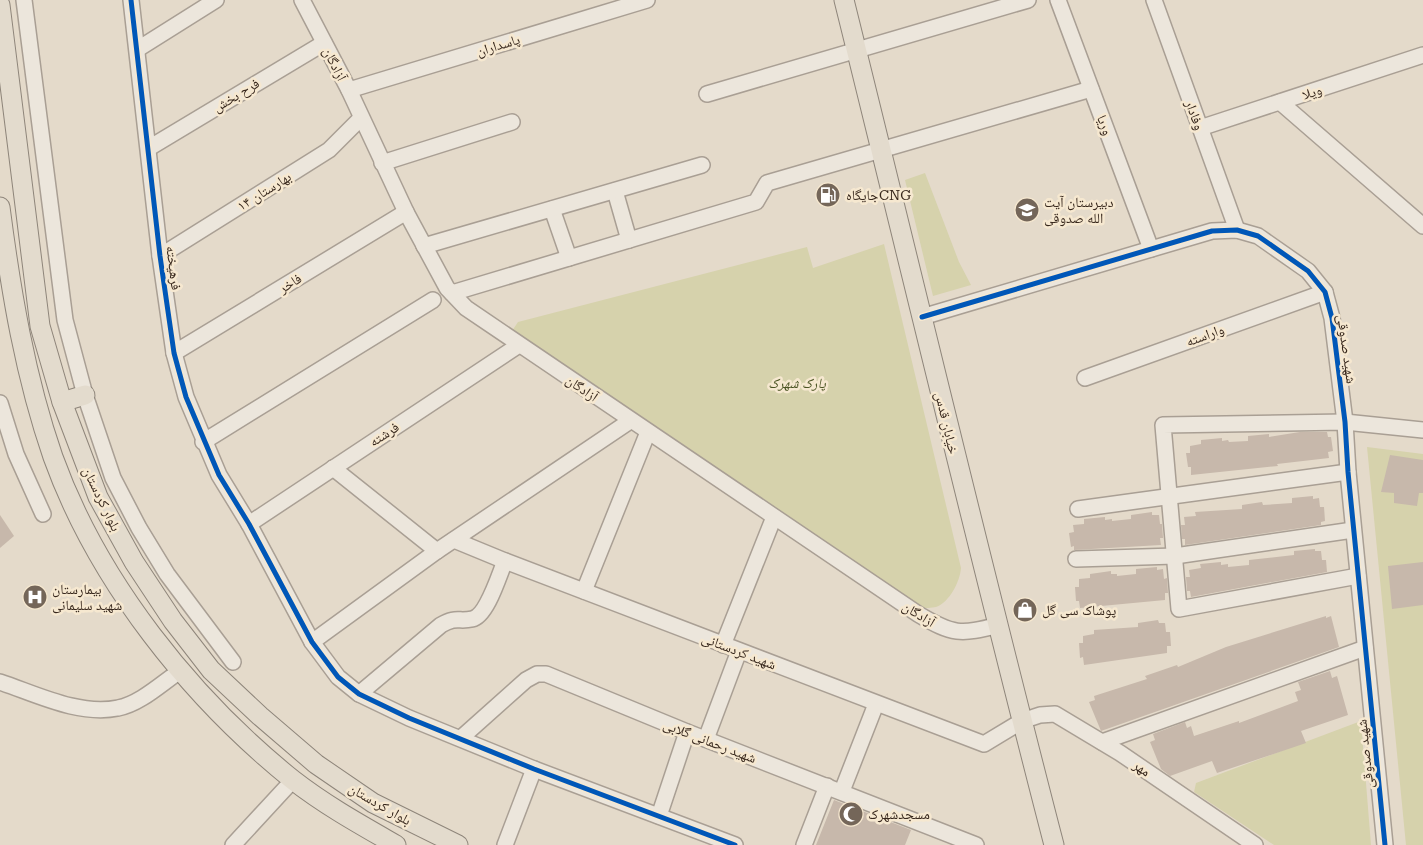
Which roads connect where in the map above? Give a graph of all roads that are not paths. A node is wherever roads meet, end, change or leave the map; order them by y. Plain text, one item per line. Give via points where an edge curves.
1 (24, 0) edge
2 (131, 0) edge
3 (216, 0) edge
4 (302, 0) edge
5 (648, 0) edge
6 (844, 0) edge
7 (1028, 0) edge
8 (1058, 0) edge
9 (1154, 0) edge
10 (0, 5) edge
11 (604, 6) edge
12 (324, 43) junction
13 (138, 49) junction
14 (856, 52) junction
15 (1423, 55) edge
16 (1091, 89) junction
17 (348, 90) junction
18 (707, 94) dead end
19 (1280, 102) junction
20 (361, 118) junction
21 (512, 122) dead end
22 (1200, 128) junction
23 (149, 148) junction
24 (880, 149) junction
25 (382, 163) junction
26 (702, 166) dead end
27 (615, 191) junction
28 (0, 207) edge
29 (552, 209) junction
30 (406, 212) junction
31 (1423, 226) edge
32 (1237, 230) junction
33 (629, 240) junction
34 (424, 246) junction
35 (1151, 249) junction
36 (160, 256) junction
37 (568, 258) junction
38 (1324, 292) junction
39 (452, 293) junction
40 (12, 298) junction
41 (432, 300) dead end
42 (922, 318) junction
43 (0, 320) edge
44 (519, 345) junction
45 (174, 352) junction
46 (1085, 378) dead end
47 (86, 395) junction
48 (0, 402) edge
49 (62, 402) junction
50 (630, 421) junction
51 (1346, 422) junction
52 (1423, 430) edge
53 (648, 432) junction
54 (203, 442) junction
55 (333, 468) junction
56 (1348, 472) junction
57 (1169, 496) junction
58 (1078, 509) dead end
59 (43, 514) dead end
60 (774, 517) junction
61 (249, 524) junction
62 (1354, 530) junction
63 (454, 540) junction
64 (437, 551) junction
65 (1174, 556) junction
66 (1076, 559) dead end
67 (505, 561) junction
68 (1358, 576) junction
69 (584, 591) junction
70 (1000, 625) junction
71 (312, 642) junction
72 (723, 645) junction
73 (1365, 648) junction
74 (739, 651) junction
75 (233, 662) dead end
76 (180, 671) junction
77 (0, 682) edge
78 (359, 694) junction
79 (876, 704) junction
80 (1022, 722) junction
81 (687, 732) junction
82 (461, 738) junction
83 (706, 739) junction
84 (1102, 742) junction
85 (534, 769) junction
86 (293, 780) junction
87 (827, 786) junction
88 (842, 792) junction
89 (660, 816) junction
90 (232, 845) edge
91 (396, 845) edge
92 (458, 845) edge
93 (506, 845) edge
94 (735, 845) edge
95 (804, 845) edge
96 (976, 845) edge
97 (1054, 845) edge
98 (1255, 845) edge
99 (1385, 845) edge

1 - 47 street via 65,320
2 - 13 street, فرهیخته
3 - 13 street
4 - 12 street, آزادگان
5 - 11 street, پاسداران
6 - 14 main road, خیابان قدس
7 - 14 street
8 - 16 street, وریا
9 - 22 street, وفادار
10 - 49 main road, بلوار کردستان via 40,326
11 - 17 street, پاسداران
12 - 17 street, آزادگان
12 - 23 street, فرح بخش
13 - 23 street, فرهیخته
14 - 18 street
14 - 24 main road, خیابان قدس
15 - 19 street, ویلا
16 - 24 street
16 - 35 street, وریا
17 - 20 street, آزادگان
19 - 22 street, ویلا
19 - 31 street
20 - 25 street, آزادگان
20 - 36 street, بهارستان ۱۴ via 329,150
21 - 25 street
22 - 32 street, وفادار
23 - 36 street, فرهیخته
24 - 33 street via 767,183 756,202
24 - 42 main road, خیابان قدس
25 - 30 street, آزادگان
26 - 27 street
27 - 29 street
27 - 33 street
28 - 40 main road, بلوار کردستان
29 - 34 street
29 - 37 street
30 - 34 street, آزادگان
30 - 45 street, فاخر
32 - 35 street, شهید صدوقی via 1212,231
32 - 38 street, شهید صدوقی via 1258,236 1284,252 1308,271
33 - 37 street
34 - 39 street, آزادگان
35 - 42 street, شهید صدوقی
36 - 45 street, فرهیخته
37 - 39 street
38 - 46 street, واراسته
38 - 51 street, شهید صدوقی via 1332,318
39 - 44 street, آزادگان via 466,308
40 - 43 main road
40 - 76 main road, بلوار کردستان via 36,401 54,459 73,502 111,575 151,636
41 - 54 street
42 - 70 main road, خیابان قدس via 967,507
44 - 50 street, آزادگان
44 - 55 street, فرشته
45 - 54 street, فرهیخته
47 - 49 main road
47 - 75 street via 113,478 139,528 167,574
48 - 59 street via 16,454
49 - 92 main road, بلوار کردستان via 98,496 134,562 172,622 211,670 316,764 374,803
50 - 53 street, آزادگان
50 - 63 street
51 - 52 street
51 - 56 street, شهید صدوقی
51 - 57 street via 1163,425
53 - 60 street, آزادگان
53 - 69 street
54 - 61 street, فرهیخته
55 - 61 street, فرشته
55 - 64 street
56 - 57 street
56 - 62 street, شهید صدوقی
57 - 58 street
57 - 65 street
60 - 70 street, آزادگان via 944,630 971,632
60 - 72 street
61 - 71 street, فرهیخته
62 - 65 street
62 - 68 street, شهید صدوقی
63 - 64 street
63 - 67 street, شهید کردستانی
64 - 71 street
65 - 66 street
65 - 68 street via 1179,608
67 - 69 street, شهید کردستانی
67 - 78 street via 482,613 473,619 453,618 441,625
68 - 73 street, شهید صدوقی
69 - 72 street, شهید کردستانی
70 - 80 main road, خیابان قدس
71 - 78 street, فرهیخته via 338,677
72 - 74 street, شهید کردستانی
73 - 84 street
73 - 99 street, شهید صدوقی
74 - 79 street, شهید کردستانی
74 - 83 street
76 - 77 street via 118,708 85,710
76 - 86 main road, بلوار کردستان
78 - 82 street, فرهیخته
79 - 80 street, شهید کردستانی via 984,744
79 - 88 street
80 - 84 street, مهر via 1040,715 1055,714
80 - 97 main road, خیابان قدس
81 - 82 street, شهید رحمانی گلابی via 546,674 537,674
81 - 83 street, شهید رحمانی گلابی
81 - 89 street
82 - 85 street, فرهیخته
83 - 87 street, شهید رحمانی گلابی
84 - 98 street, مهر
85 - 89 street, فرهیخته
85 - 93 street
86 - 90 street
86 - 91 main road, بلوار کردستان via 350,819
87 - 88 street, شهید رحمانی گلابی
87 - 95 street
88 - 96 street, شهید رحمانی گلابی
89 - 94 street, فرهیخته

